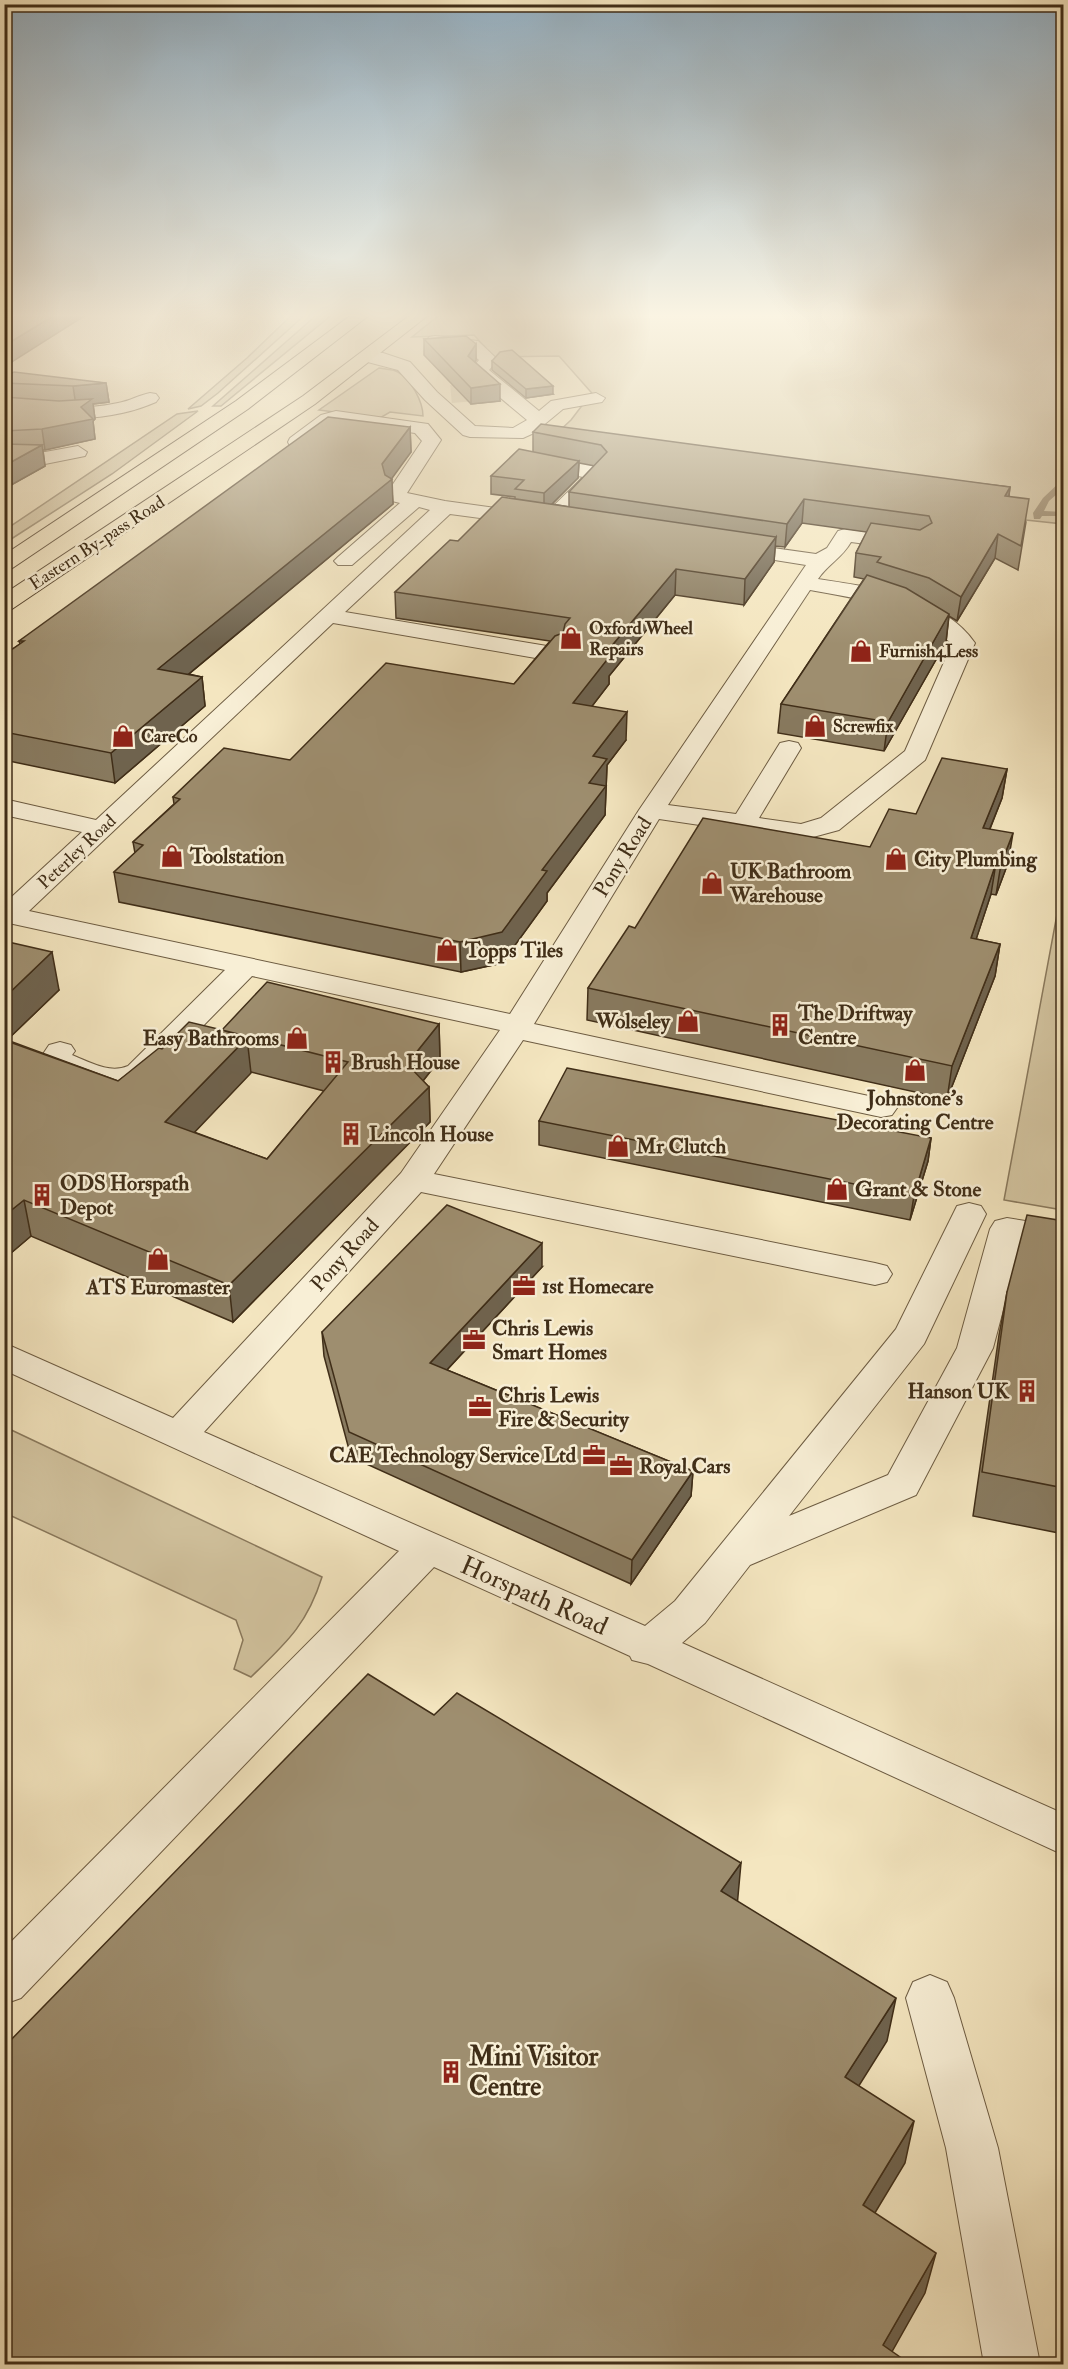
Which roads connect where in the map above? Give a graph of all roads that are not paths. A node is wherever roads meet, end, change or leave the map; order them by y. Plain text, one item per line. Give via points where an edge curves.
1 (214, 424) edge
2 (275, 424) edge
3 (321, 424) edge
4 (387, 424) edge
5 (462, 424) tunnel mouth
6 (531, 424) edge
7 (78, 452) dead end
8 (513, 453) edge
9 (279, 454) edge
10 (6, 459) edge
11 (414, 501) junction
12 (445, 507) junction
13 (549, 521) junction
14 (585, 526) edge
15 (702, 544) edge
16 (917, 545) edge
17 (345, 561) dead end
18 (4, 564) edge
19 (812, 572) junction
20 (4, 604) edge
21 (329, 616) junction
22 (553, 654) edge
23 (789, 748) dead end
24 (4, 807) edge
25 (652, 810) junction
26 (742, 825) junction
27 (102, 829) junction
28 (245, 967) junction
29 (517, 1027) junction
30 (60, 1050) dead end
31 (880, 1108) dead end
32 (413, 1180) junction
33 (969, 1214) dead end
34 (1064, 1238) edge
35 (875, 1274) dead end
36 (4, 1354) edge
37 (178, 1436) junction
38 (428, 1548) junction
39 (736, 1555) junction
40 (647, 1648) junction
41 (1064, 1835) edge
42 (4, 1982) edge
43 (930, 1998) dead end
44 (1012, 2364) edge

1 - 18 highway, Eastern By-pass Road
2 - 20 highway, Eastern By-pass Road
3 - 9 street
4 - 11 street via 421,428 432,440 395,496
5 - 6 street via 470,431 516,434
7 - 10 street
8 - 13 street via 595,476
11 - 12 street
11 - 17 street
12 - 13 street
12 - 21 street, Peterley Road
13 - 14 street
15 - 19 street
16 - 19 street, Pony Road via 845,535 835,552
19 - 25 street, Pony Road
19 - 26 street via 949,626 964,643 916,755 904,765 830,824 802,832
21 - 22 street
21 - 27 street, Peterley Road
23 - 26 street
24 - 27 street
25 - 26 street
25 - 29 street, Pony Road
27 - 28 street, Peterley Road via 9,915
28 - 29 street, Peterley Road
28 - 30 street via 139,1073 127,1079 113,1080 60,1061 56,1057
29 - 31 street, Peterley Road
29 - 32 street, Pony Road
32 - 35 street
32 - 37 street, Pony Road
33 - 39 street via 911,1335
34 - 39 street via 1006,1229 975,1348 902,1485
36 - 37 street, Horspath Road
37 - 38 street, Horspath Road
38 - 40 street, Horspath Road
38 - 42 street
39 - 40 street via 690,1612
40 - 41 street, Horspath Road
43 - 44 street via 972,2148

